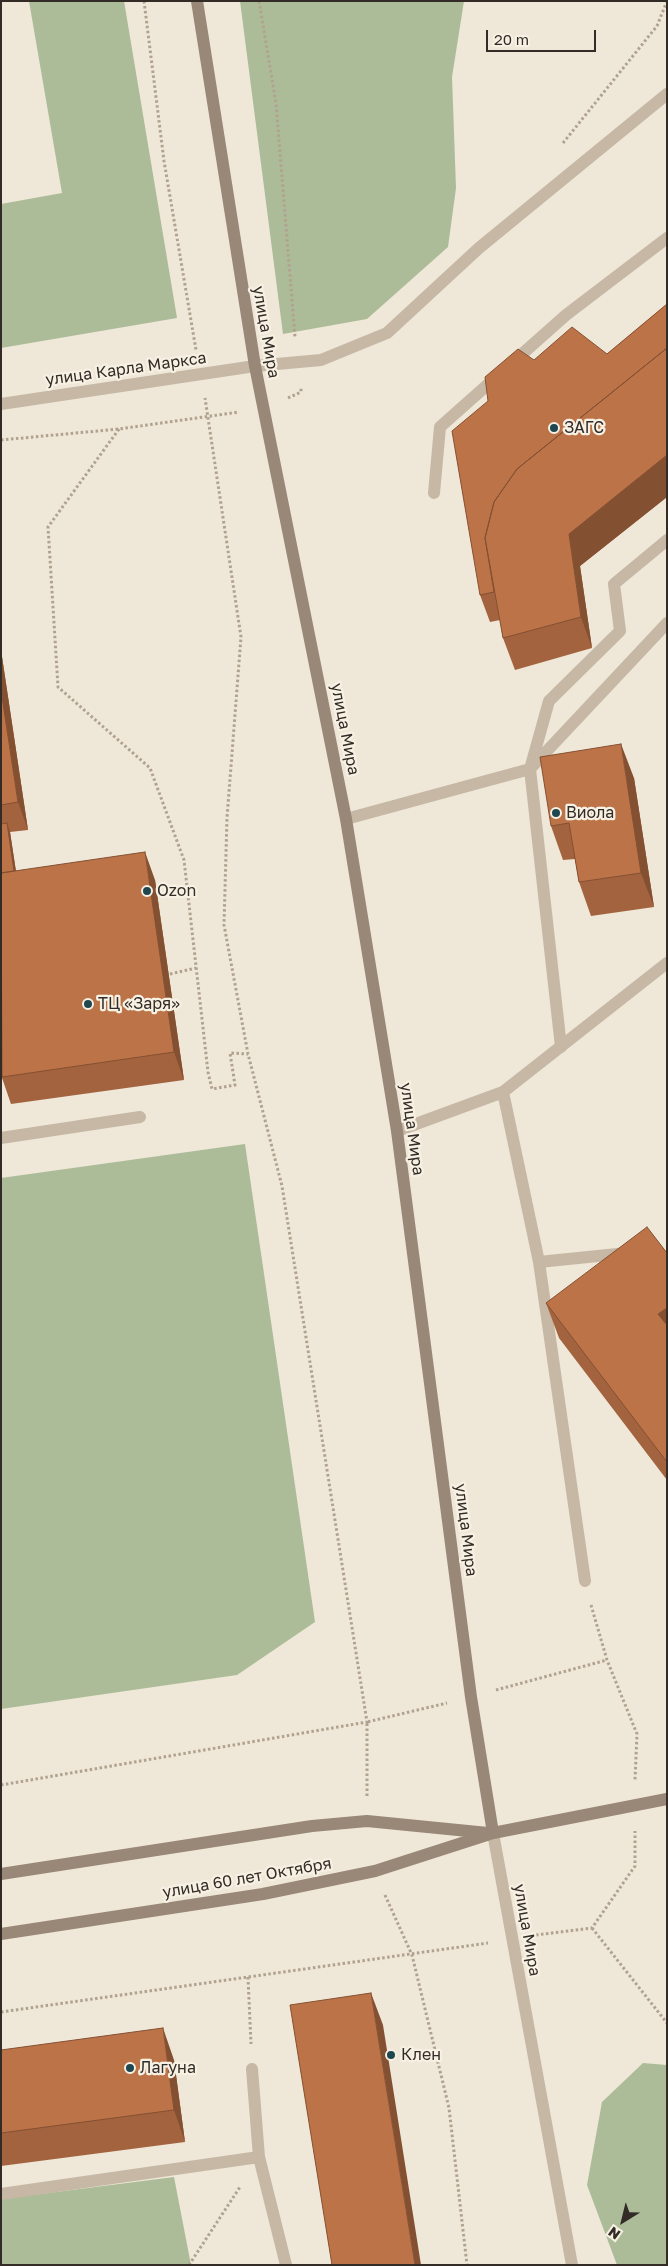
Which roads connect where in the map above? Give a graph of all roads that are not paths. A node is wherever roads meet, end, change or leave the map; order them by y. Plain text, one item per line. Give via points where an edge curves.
1 (197, 1) edge
2 (667, 94) edge
3 (667, 238) edge
4 (255, 366) junction
5 (1, 404) edge
6 (434, 493) dead end
7 (667, 540) edge
8 (667, 623) edge
9 (530, 769) junction
10 (346, 819) junction
11 (667, 963) edge
12 (561, 1047) junction
13 (503, 1092) junction
14 (140, 1117) dead end
15 (397, 1131) junction
16 (1, 1138) edge
17 (637, 1252) edge
18 (539, 1262) junction
19 (585, 1580) road end
20 (667, 1799) edge
21 (492, 1833) junction
22 (1, 1874) edge
23 (1, 1934) edge
24 (252, 2070) road end
25 (259, 2157) junction
26 (1, 2194) edge
27 (286, 2265) edge
28 (572, 2265) edge

1 - 4 street, улица Мира
2 - 4 street, улица Карла Маркса via 479,248 387,333 321,360
3 - 6 street via 566,315 440,427
4 - 5 street, улица Карла Маркса
4 - 10 street, улица Мира
7 - 9 street via 614,584 620,631 548,702
8 - 9 street
9 - 10 street
9 - 12 street
10 - 15 street, улица Мира
11 - 12 street
12 - 13 street
13 - 15 street
13 - 18 street
14 - 16 street
15 - 21 street, улица Мира
17 - 18 street
18 - 19 street
20 - 21 street, улица 60 лет Октября
21 - 22 street, улица 60 лет Октября via 367,1821 312,1826
21 - 23 street, улица 60 лет Октября via 375,1871 263,1894
21 - 28 street, улица Мира
24 - 25 street
25 - 26 street
25 - 27 street

